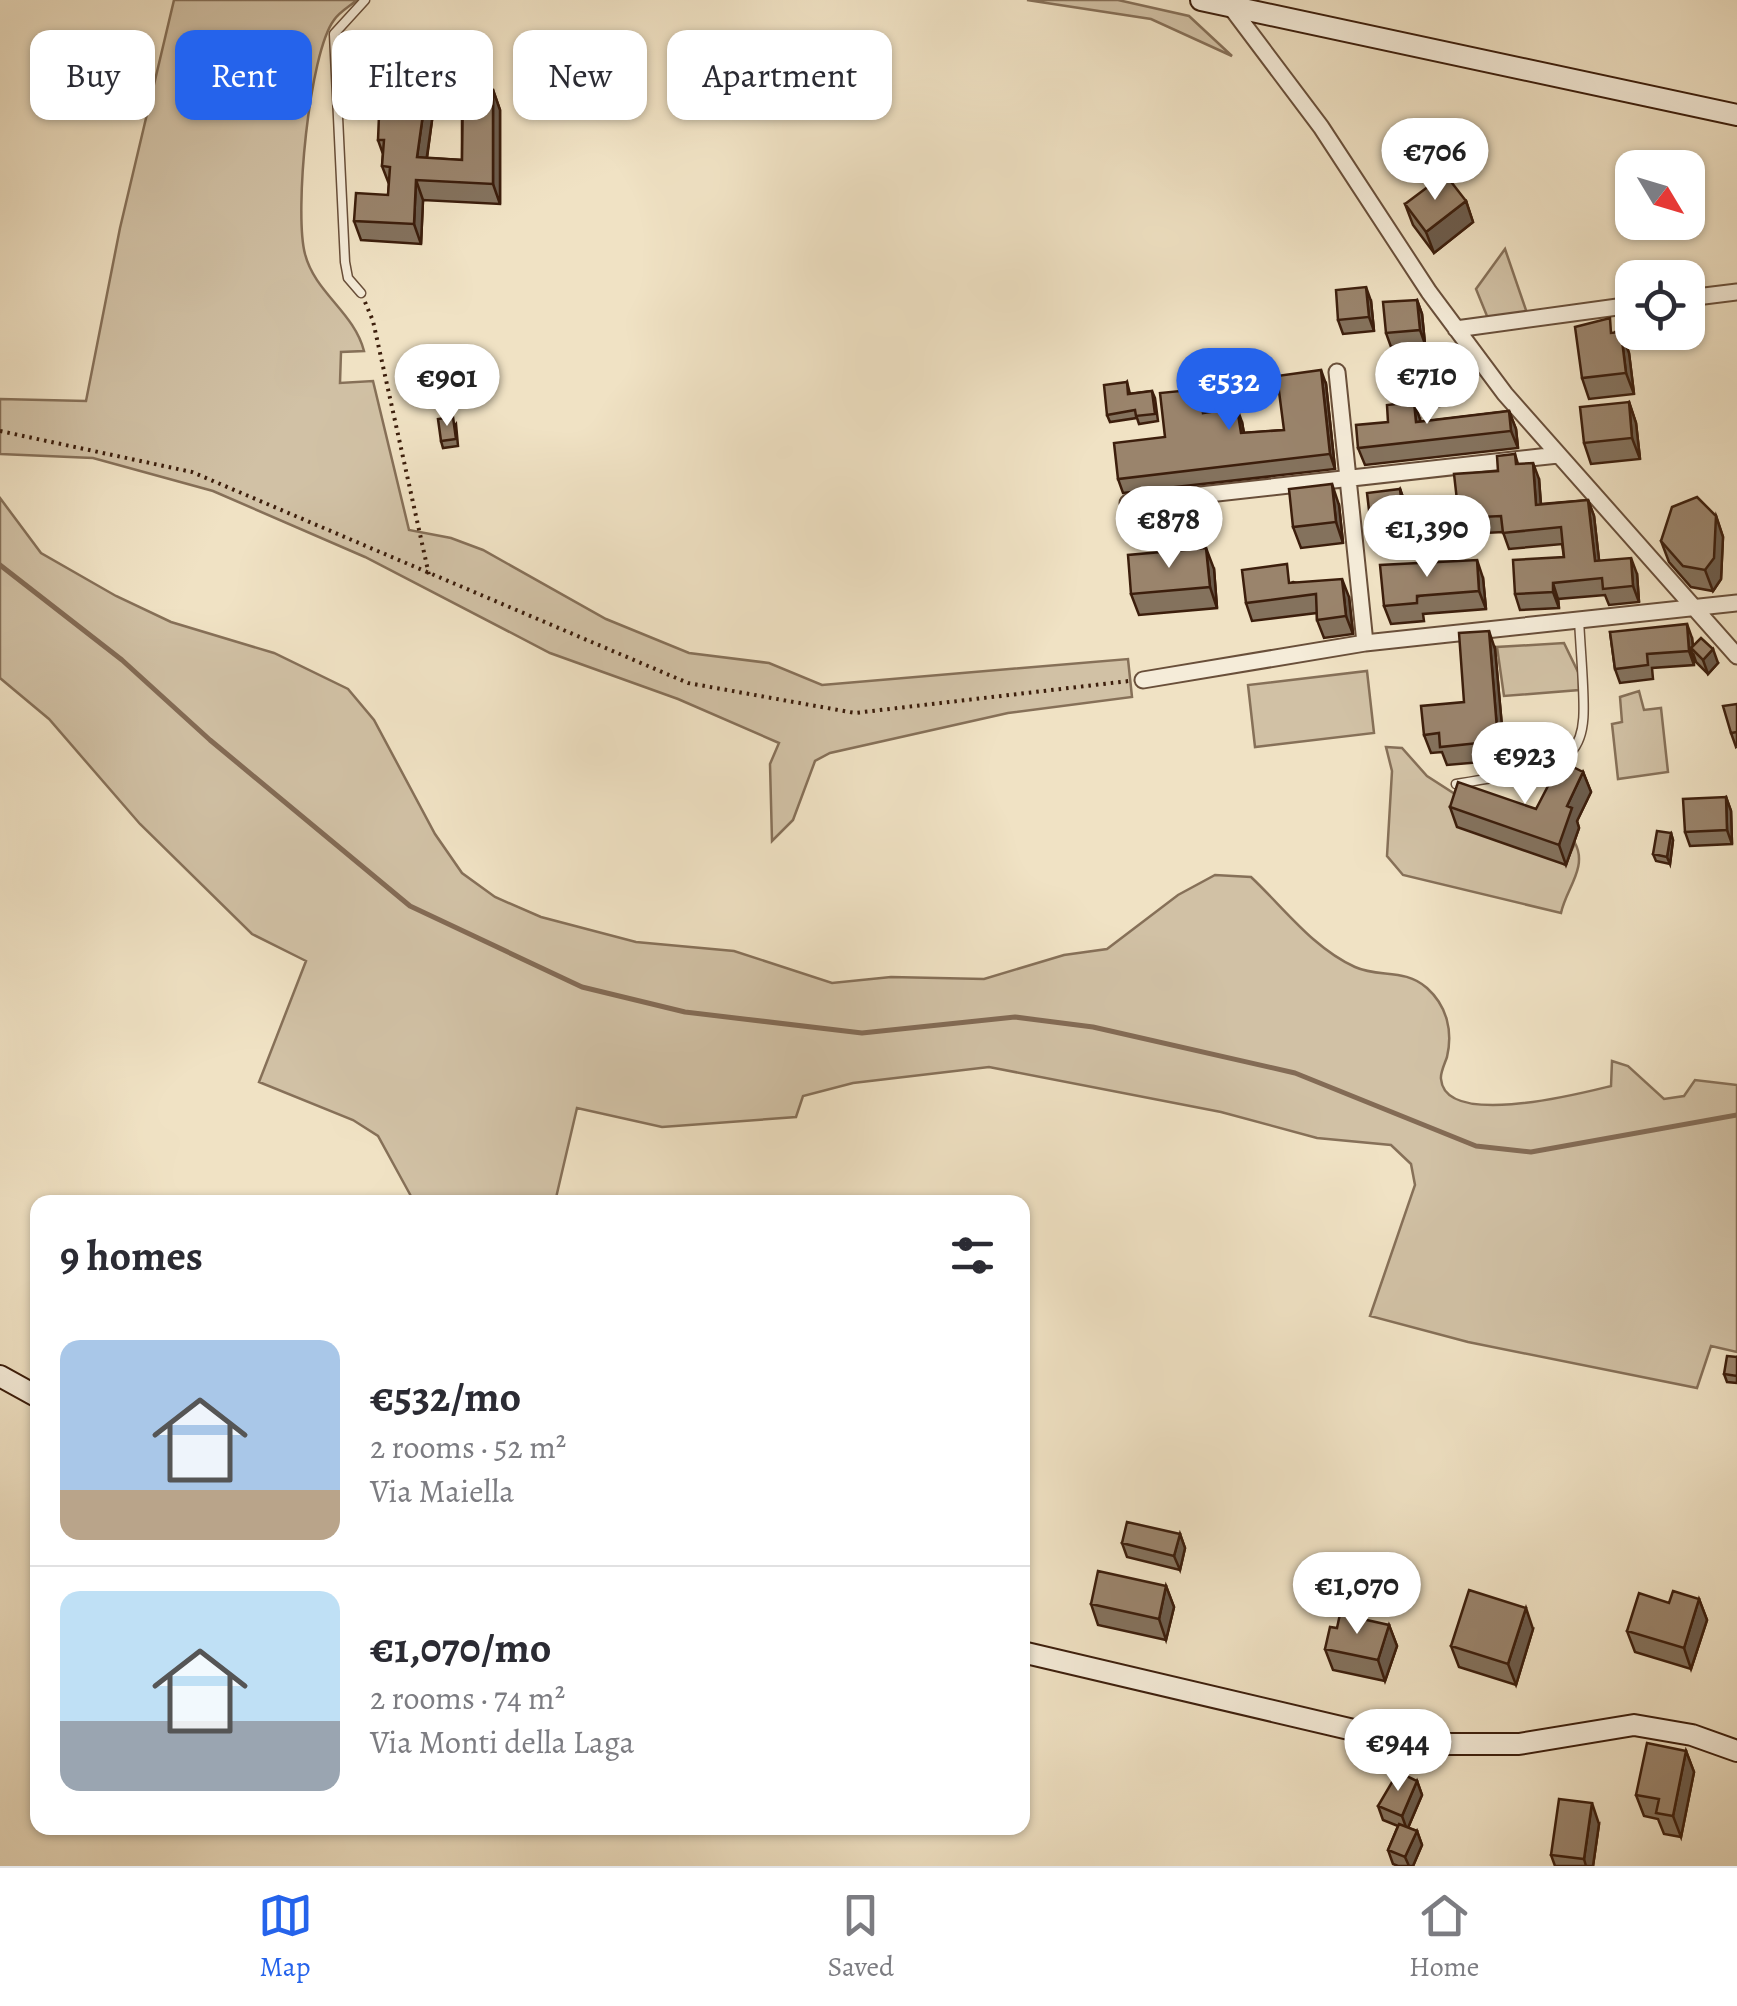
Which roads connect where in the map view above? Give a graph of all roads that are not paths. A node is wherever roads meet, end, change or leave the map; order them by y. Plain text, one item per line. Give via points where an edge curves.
1 (365, 0) edge
2 (1201, 0) edge
3 (1230, 6) junction
4 (1737, 115) edge
5 (1737, 292) edge
6 (361, 293) road end
7 (1705, 296) edge
8 (1615, 307) edge
9 (1456, 329) junction
10 (1337, 372) dead end
11 (1558, 455) junction
12 (1348, 479) junction
13 (1128, 503) dead end
14 (1737, 603) edge
15 (1691, 608) junction
16 (1579, 620) junction
17 (1365, 643) junction
18 (1737, 656) edge
19 (1144, 680) road end
20 (1456, 784) edge
21 (0, 1376) edge
22 (30, 1393) edge
23 (1030, 1654) edge
24 (1737, 1750) edge

1 - 6 lane via 334,34 344,262
2 - 3 street
3 - 4 street
3 - 9 street via 1321,127
5 - 7 street
8 - 9 street
9 - 11 street
10 - 12 street
11 - 12 street
11 - 15 street
12 - 13 street
12 - 17 street
14 - 15 street
15 - 16 street
15 - 18 street
16 - 17 street
16 - 20 lane via 1584,710 1576,750 1537,772
17 - 19 street
21 - 22 street
23 - 24 street via 1413,1744 1519,1744 1634,1725

